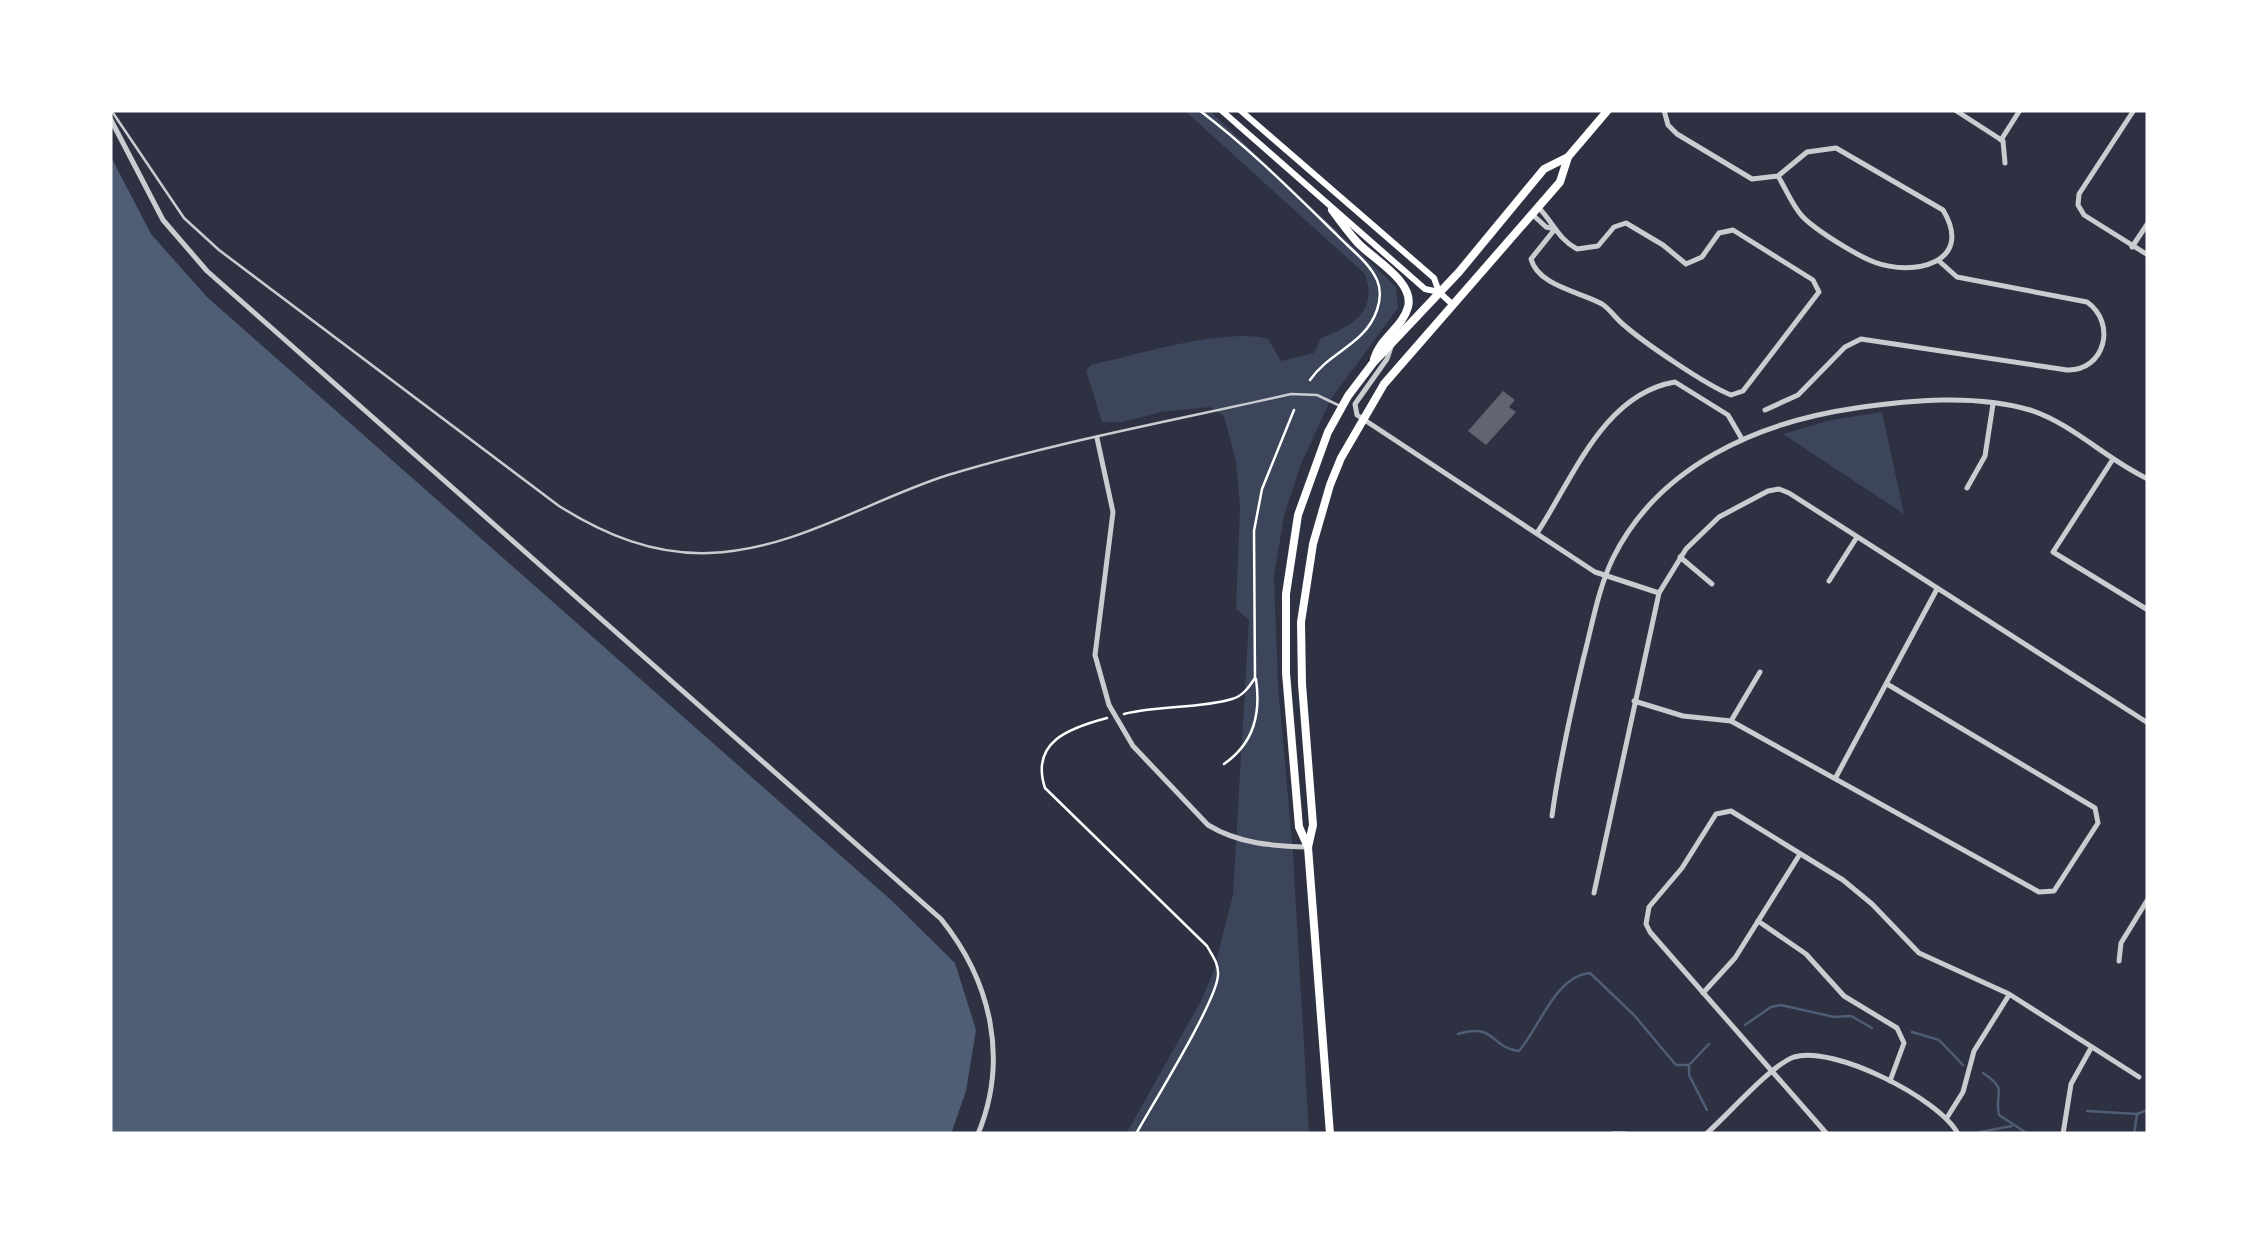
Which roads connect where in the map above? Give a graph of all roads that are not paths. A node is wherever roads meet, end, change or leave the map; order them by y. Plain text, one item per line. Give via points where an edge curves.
1 (111, 110) edge
2 (1220, 110) edge
3 (1240, 110) edge
4 (1608, 110) edge
5 (1664, 110) edge
6 (1955, 110) edge
7 (2020, 110) edge
8 (2134, 110) edge
9 (110, 118) edge
10 (2001, 140) junction
11 (1568, 156) junction
12 (2005, 163) dead end
13 (1778, 176) junction
14 (1332, 210) junction
15 (1535, 210) junction
16 (2148, 223) edge
17 (1554, 229) junction
18 (2132, 247) junction
19 (2148, 255) edge
20 (1939, 261) junction
21 (1439, 292) junction
22 (1452, 304) junction
23 (1392, 343) junction
24 (1373, 363) junction
25 (1992, 404) junction
26 (1341, 406) junction
27 (1764, 410) dead end
28 (1362, 420) junction
29 (1097, 438) junction
30 (1742, 438) junction
31 (2113, 459) junction
32 (2148, 478) edge
33 (1967, 488) dead end
34 (1536, 534) junction
35 (1857, 537) junction
36 (1680, 557) junction
37 (1606, 575) junction
38 (1829, 581) dead end
39 (1712, 584) dead end
40 (1937, 589) junction
41 (1659, 592) junction
42 (2148, 610) edge
43 (1760, 672) dead end
44 (1887, 684) junction
45 (1634, 701) junction
46 (1732, 721) junction
47 (2148, 723) edge
48 (1836, 778) junction
49 (1552, 816) dead end
50 (1308, 847) junction
51 (1800, 854) junction
52 (1594, 892) dead end
53 (2148, 899) edge
54 (1758, 921) junction
55 (2119, 961) dead end
56 (1703, 992) junction
57 (2010, 994) junction
58 (2092, 1047) junction
59 (1772, 1073) junction
60 (2139, 1077) dead end
61 (1890, 1081) junction
62 (1948, 1116) junction
63 (978, 1134) edge
64 (1330, 1134) edge
65 (1613, 1134) edge
66 (1626, 1134) edge
67 (1706, 1134) edge
68 (1827, 1134) edge
69 (1958, 1134) edge
70 (2063, 1134) edge

1 - 29 lane via 200,235 559,506 632,543 706,553 772,544 943,477
2 - 14 main road
3 - 21 main road via 1434,278
4 - 11 main road
5 - 13 street via 1673,131 1745,176
6 - 10 street
7 - 10 street
8 - 18 street via 2078,200 2084,215
9 - 63 street via 163,220 208,271 941,920 969,958 991,1019 993,1075
10 - 12 street
11 - 15 main road via 1560,182
11 - 21 main road via 1544,169
13 - 20 street via 1806,220 1870,260 1914,270
13 - 20 street via 1807,152 1846,152 1943,210 1951,233
14 - 21 main road via 1424,290
14 - 24 main road via 1409,297
15 - 17 street
15 - 22 main road
16 - 18 street
17 - 17 street via 1583,250 1626,224 1690,264 1716,236 1733,230 1813,280 1819,292 1743,392 1730,396 1625,326 1609,308 1534,268 1532,260
18 - 19 street
20 - 27 street via 1956,278 2087,302 2105,330 2097,358 2067,370 1861,339 1798,395
21 - 22 main road
21 - 23 main road
22 - 28 main road
23 - 24 main road
23 - 28 street via 1355,404
24 - 26 main road
25 - 30 street via 1862,407
25 - 31 street via 2041,414
25 - 33 street via 1986,456
26 - 29 lane via 1290,394
26 - 50 main road via 1304,497 1286,594 1299,827
28 - 34 street
28 - 50 main road via 1330,485 1307,574 1301,654 1313,825
29 - 50 street via 1113,512 1095,654 1110,705 1133,746 1208,825 1264,846
30 - 34 street via 1728,415 1675,382 1655,386 1616,413 1591,443
30 - 37 street via 1668,487 1634,524
31 - 32 street
31 - 42 street via 2053,552
34 - 37 street
35 - 36 street via 1790,493 1774,490 1719,517
35 - 38 street
35 - 40 street
36 - 39 street
36 - 41 street
37 - 41 street
37 - 49 street
40 - 44 street
40 - 47 street
41 - 45 street
43 - 46 street
44 - 48 street
44 - 48 street via 2091,805 2098,823 2058,886 2044,894
45 - 46 street
45 - 52 street
46 - 48 street
50 - 64 main road
51 - 54 street
51 - 56 street via 1733,812 1716,814 1646,915 1650,932
51 - 57 street via 1859,892 1919,953
53 - 55 street via 2121,943
54 - 56 street
54 - 61 street via 1806,954 1844,996 1897,1028 1904,1043
56 - 59 street
57 - 58 street
57 - 62 street via 1974,1051 1963,1092
58 - 60 street
58 - 70 street via 2071,1084
59 - 61 street via 1801,1056
59 - 67 street
59 - 68 street
61 - 62 street
62 - 69 street
65 - 66 street

